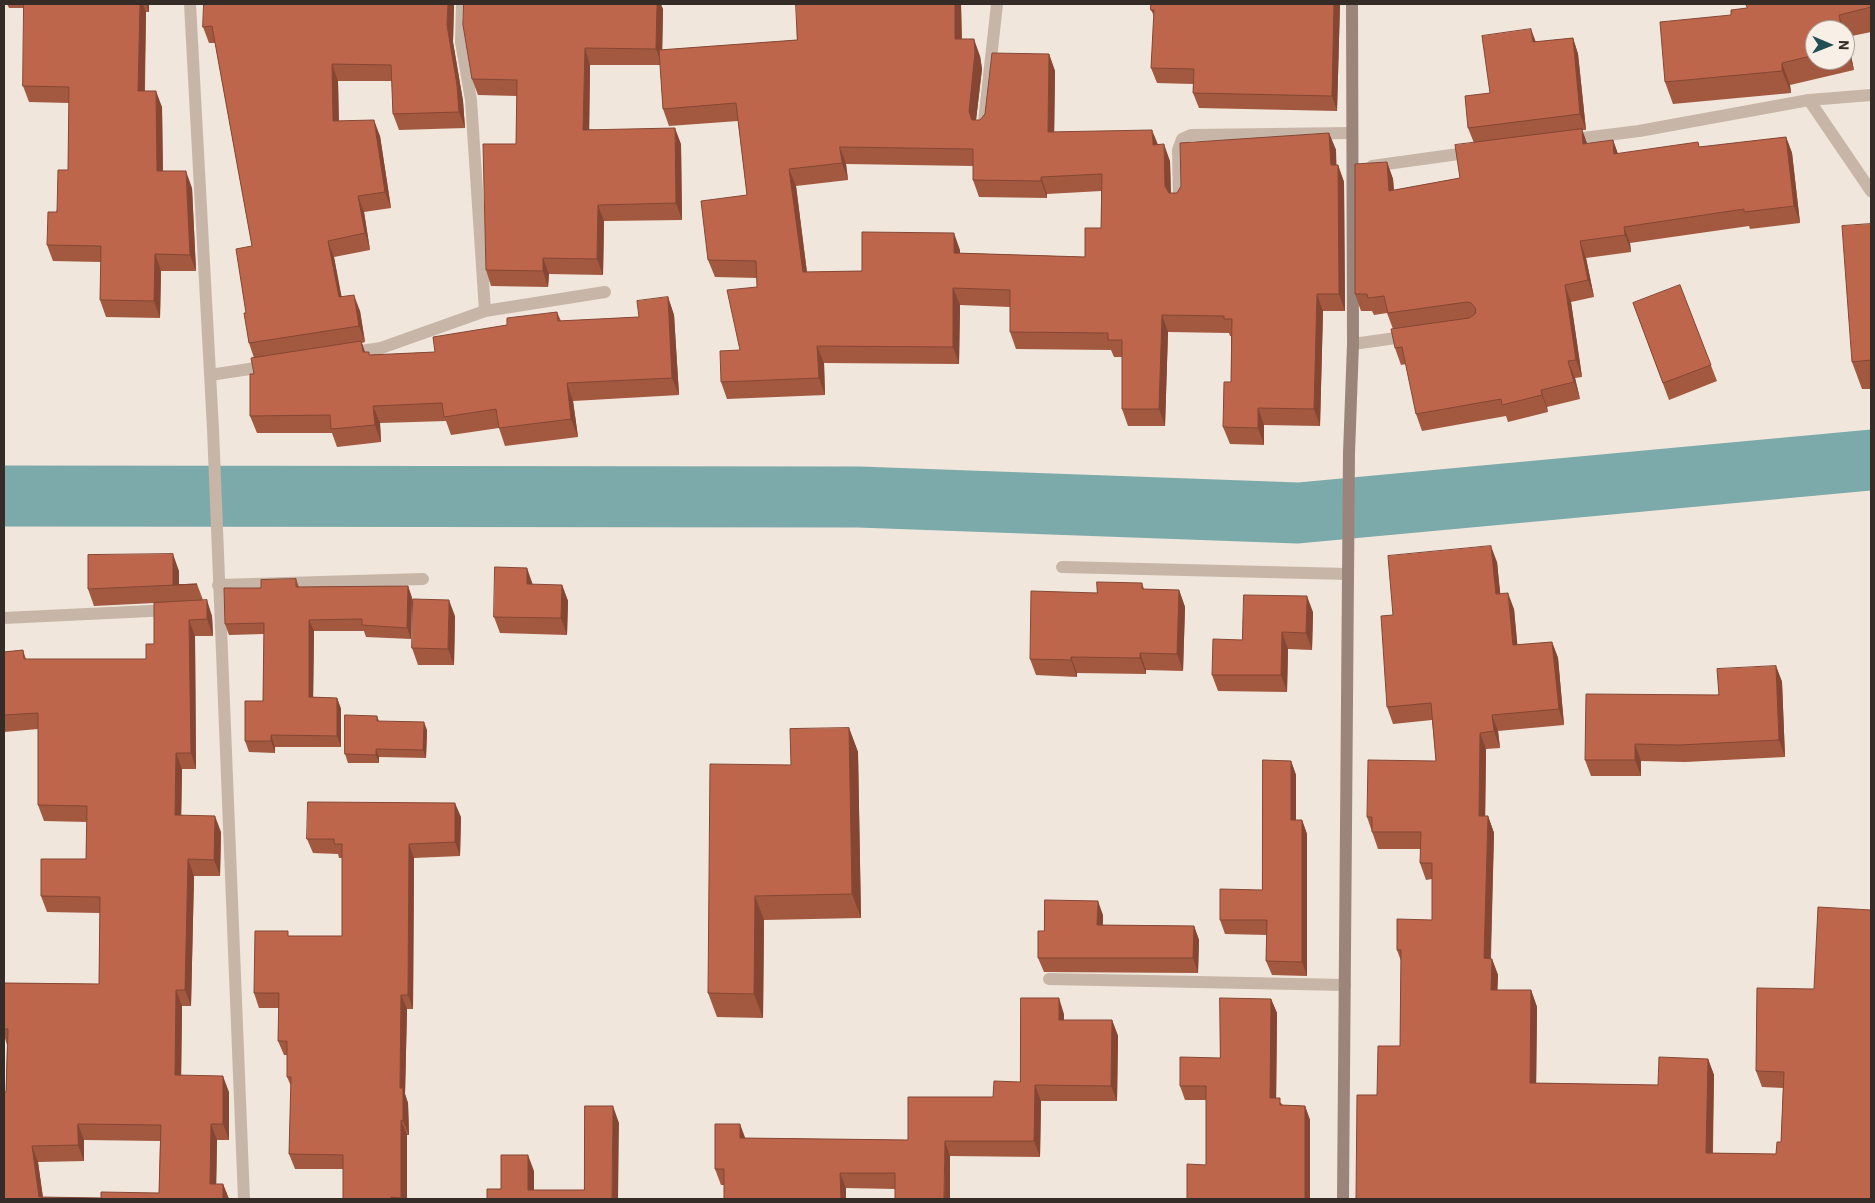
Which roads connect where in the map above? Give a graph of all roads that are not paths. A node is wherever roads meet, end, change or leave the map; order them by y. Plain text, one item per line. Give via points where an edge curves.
1 (190, 4) edge
2 (462, 4) edge
3 (997, 4) edge
4 (1352, 4) edge
5 (1871, 95) edge
6 (1809, 100) junction
7 (983, 130) edge
8 (1352, 132) junction
9 (1550, 142) edge
10 (1490, 150) edge
11 (1352, 168) junction
12 (1871, 191) edge
13 (1179, 203) edge
14 (605, 292) dead end
15 (485, 311) junction
16 (1427, 334) edge
17 (1353, 344) junction
18 (333, 355) edge
19 (286, 363) edge
20 (210, 375) junction
21 (1062, 567) dead end
22 (1348, 574) junction
23 (423, 579) dead end
24 (218, 585) junction
25 (179, 610) edge
26 (4, 618) edge
27 (1049, 979) dead end
28 (1345, 985) junction
29 (244, 1199) edge
30 (1343, 1199) edge

1 - 20 street
2 - 15 street via 461,42 471,100
3 - 7 street
4 - 8 street
5 - 6 street
6 - 9 street via 1639,131
6 - 12 street
8 - 11 street
8 - 13 street via 1191,135 1182,139 1178,150
10 - 11 street
11 - 17 street
14 - 15 street
15 - 18 street via 381,348
16 - 17 street
17 - 22 street
19 - 20 street
20 - 24 street
21 - 22 street
22 - 28 street
23 - 24 street
24 - 29 street via 214,609
25 - 26 street
27 - 28 street
28 - 30 street

